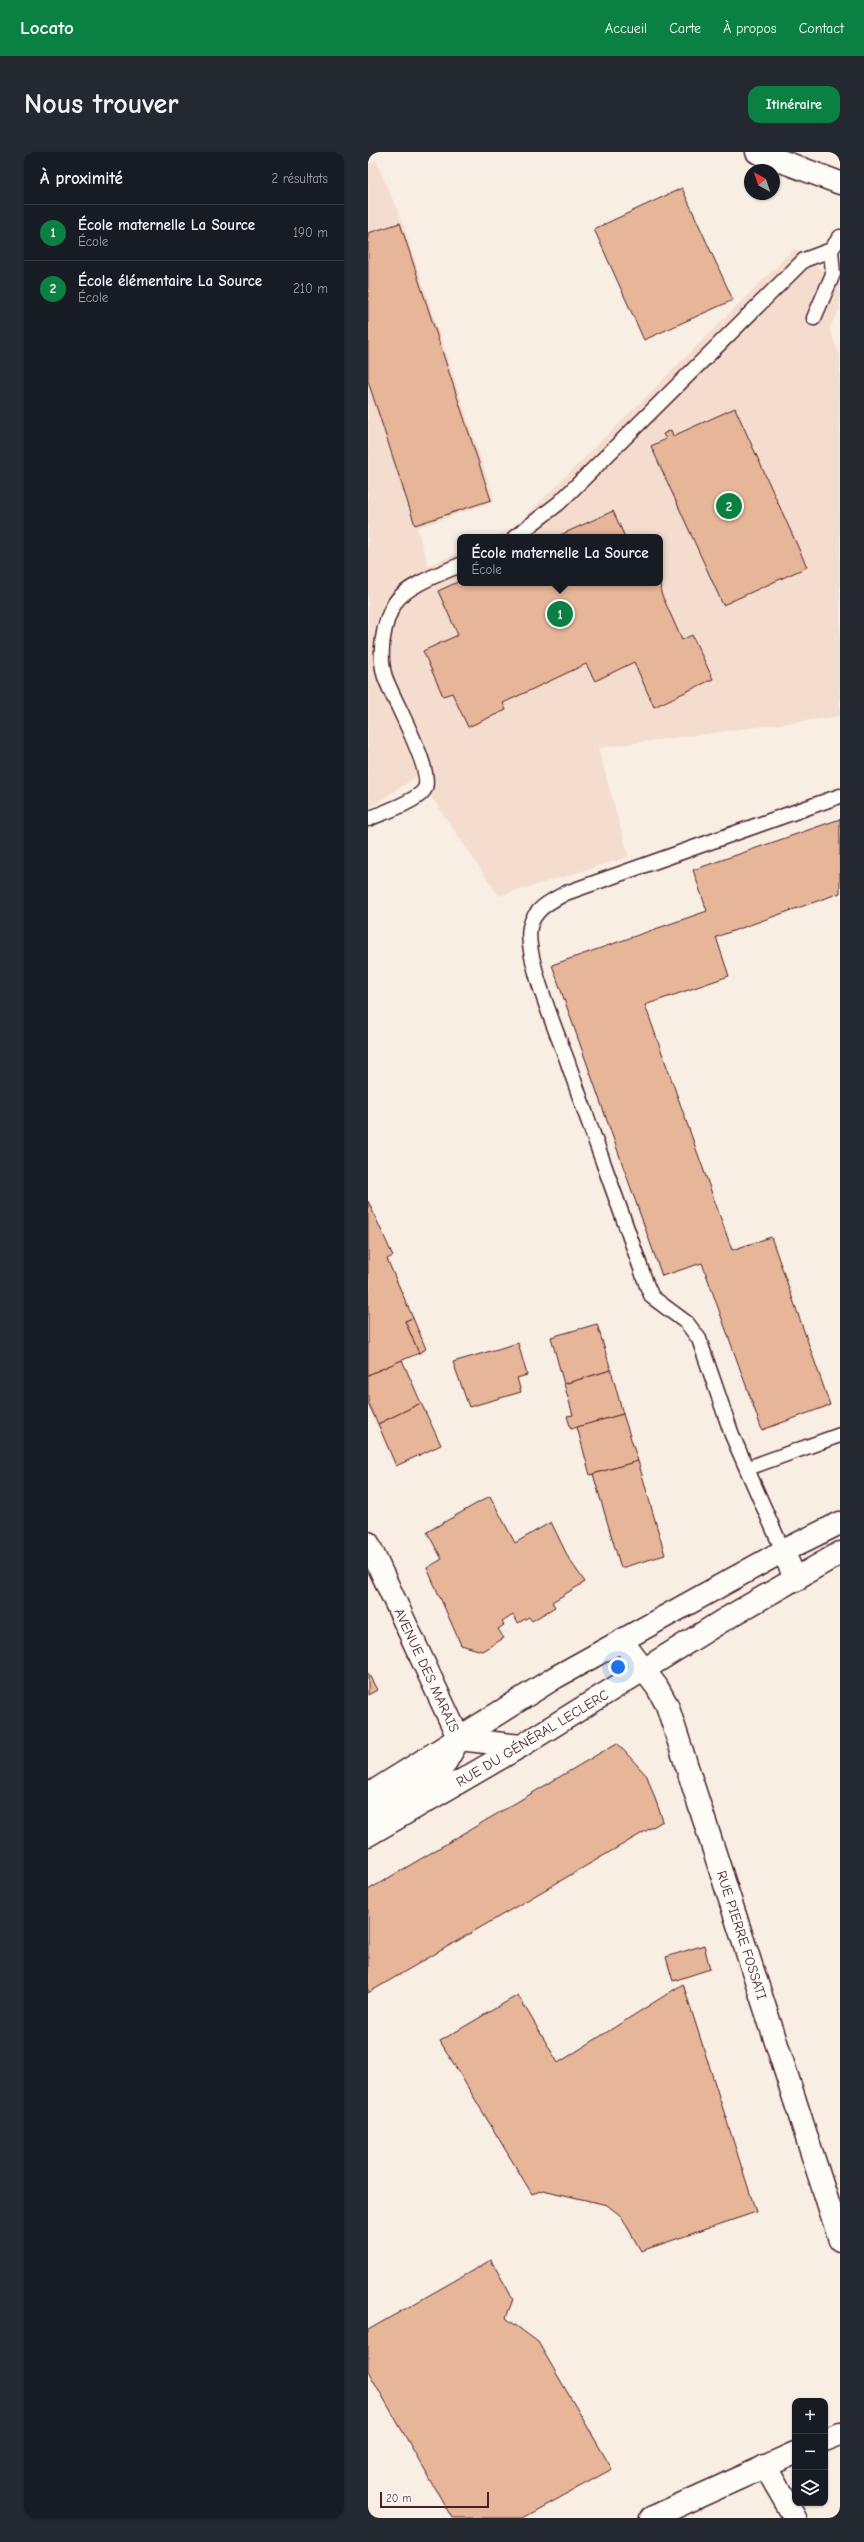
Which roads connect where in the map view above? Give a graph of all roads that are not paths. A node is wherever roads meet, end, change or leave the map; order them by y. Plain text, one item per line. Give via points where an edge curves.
1 (757, 152) edge
2 (840, 183) edge
3 (840, 237) edge
4 (831, 250) junction
5 (814, 318) dead end
6 (519, 534) edge
7 (457, 566) edge
8 (840, 796) edge
9 (368, 819) edge
10 (840, 1434) edge
11 (748, 1468) junction
12 (840, 1523) edge
13 (368, 1543) edge
14 (783, 1551) junction
15 (840, 1553) edge
16 (796, 1580) junction
17 (622, 1641) junction
18 (644, 1670) junction
19 (459, 1739) junction
20 (521, 1746) junction
21 (373, 1797) edge
22 (368, 1835) edge
23 (840, 2240) edge
24 (840, 2434) edge
25 (828, 2439) edge
26 (792, 2454) edge
27 (765, 2466) junction
28 (651, 2518) edge
29 (795, 2518) edge

1 - 2 street
3 - 4 lane
4 - 5 lane via 833,274
4 - 6 lane via 804,260 559,503
7 - 9 lane via 409,590 395,602 385,630 381,654 385,676 424,765 427,784 414,798
8 - 11 lane via 566,894 550,902 534,915 530,928 529,942 544,997 647,1286 652,1297 687,1323 698,1339 732,1435
10 - 11 lane
11 - 14 lane
12 - 14 street
13 - 19 street, AVENUE DES MARAIS
14 - 16 street
14 - 17 street
15 - 16 street, RUE DU GÉNÉRAL LECLERC
16 - 18 street, RUE DU GÉNÉRAL LECLERC via 722,1621
17 - 18 street, RUE PIERRE FOSSATI
17 - 19 street via 556,1677
18 - 20 street, RUE DU GÉNÉRAL LECLERC
18 - 23 street, RUE PIERRE FOSSATI via 657,1687 671,1715
19 - 20 street, AVENUE DES MARAIS
19 - 21 street
20 - 22 street, RUE DU GÉNÉRAL LECLERC
24 - 25 street
26 - 27 street
27 - 28 street
27 - 29 street

